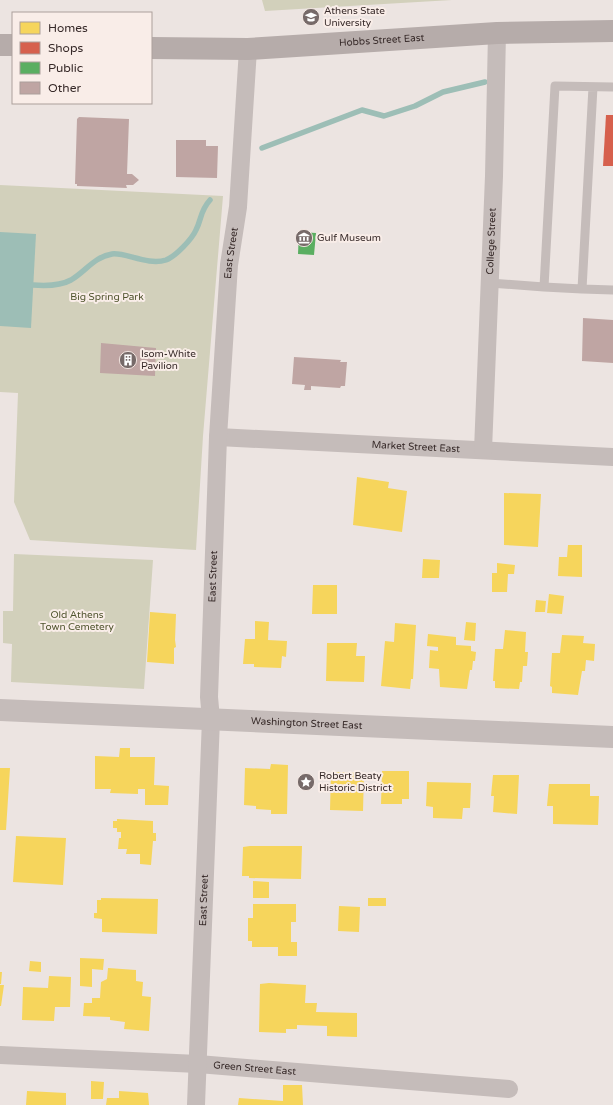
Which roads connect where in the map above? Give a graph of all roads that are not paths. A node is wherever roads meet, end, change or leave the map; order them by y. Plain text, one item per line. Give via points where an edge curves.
1 (613, 31) edge
2 (497, 33) junction
3 (0, 44) edge
4 (12, 45) edge
5 (152, 48) edge
6 (248, 49) junction
7 (613, 86) edge
8 (593, 87) junction
9 (490, 283) junction
10 (544, 287) junction
11 (582, 288) junction
12 (613, 290) edge
13 (218, 437) junction
14 (483, 450) junction
15 (613, 457) edge
16 (0, 710) edge
17 (211, 719) junction
18 (613, 737) edge
19 (0, 1055) edge
20 (198, 1064) junction
21 (509, 1089) dead end
22 (196, 1105) edge

1 - 2 main road, Hobbs Street East
2 - 6 main road, Hobbs Street East
2 - 9 street, College Street
3 - 4 main road
5 - 6 main road, Hobbs Street East
6 - 13 street, East Street via 238,207 229,264
7 - 8 lane
8 - 10 lane via 554,86
8 - 11 lane
9 - 10 lane
9 - 14 street, College Street
10 - 11 lane
11 - 12 lane
13 - 14 street, Market Street East
13 - 17 street, East Street via 209,697
14 - 15 street, Market Street East
16 - 17 street, Washington Street East
17 - 18 street, Washington Street East
17 - 20 street, East Street
19 - 20 street, Green Street East
20 - 21 street, Green Street East
20 - 22 street, East Street

